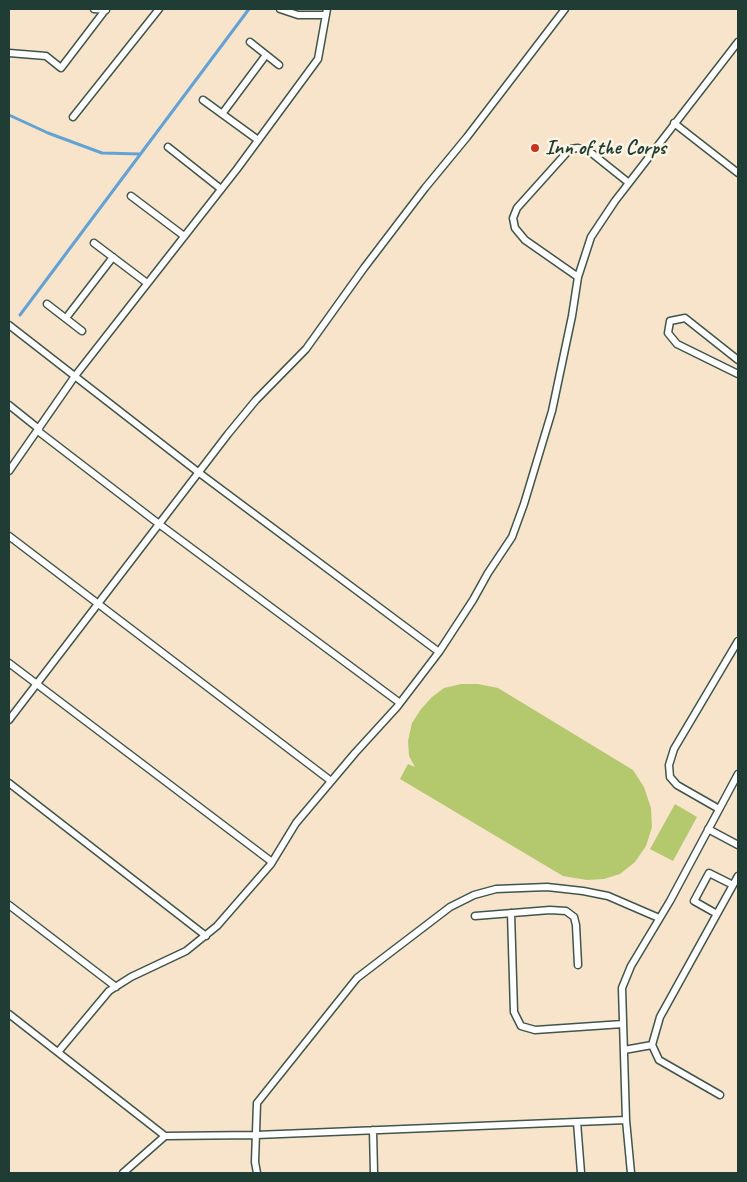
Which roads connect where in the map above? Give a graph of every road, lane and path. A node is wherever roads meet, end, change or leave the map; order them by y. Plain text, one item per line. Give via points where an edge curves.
1 (94, 9) edge
2 (106, 9) edge
3 (159, 9) edge
4 (280, 9) edge
5 (565, 9) edge
6 (326, 12) edge
7 (250, 42) dead end
8 (738, 42) edge
9 (9, 53) edge
10 (266, 55) junction
11 (279, 65) dead end
12 (203, 100) dead end
13 (222, 114) junction
14 (73, 117) dead end
15 (674, 123) junction
16 (258, 140) junction
17 (168, 147) dead end
18 (738, 173) edge
19 (629, 183) junction
20 (221, 189) junction
21 (131, 196) dead end
22 (184, 236) junction
23 (94, 243) dead end
24 (113, 257) junction
25 (578, 276) junction
26 (147, 283) junction
27 (47, 304) dead end
28 (66, 318) junction
29 (9, 325) edge
30 (82, 331) dead end
31 (738, 360) edge
32 (738, 374) edge
33 (74, 376) junction
34 (9, 405) edge
35 (38, 430) junction
36 (9, 471) edge
37 (198, 472) junction
38 (159, 524) junction
39 (9, 536) edge
40 (98, 603) junction
41 (738, 641) edge
42 (439, 652) junction
43 (9, 663) edge
44 (37, 684) junction
45 (400, 703) junction
46 (9, 720) edge
47 (738, 774) edge
48 (331, 781) junction
49 (9, 783) edge
50 (719, 809) junction
51 (708, 829) junction
52 (738, 845) edge
53 (272, 862) junction
54 (738, 876) edge
55 (733, 885) junction
56 (9, 905) edge
57 (511, 913) junction
58 (717, 914) junction
59 (475, 916) dead end
60 (659, 918) junction
61 (206, 936) junction
62 (578, 965) dead end
63 (116, 987) junction
64 (9, 1014) edge
65 (623, 1024) junction
66 (652, 1045) junction
67 (624, 1050) junction
68 (58, 1052) junction
69 (720, 1095) dead end
70 (626, 1120) junction
71 (577, 1122) junction
72 (374, 1130) junction
73 (256, 1135) junction
74 (165, 1136) junction
75 (123, 1173) edge
76 (257, 1173) edge
77 (374, 1173) edge
78 (581, 1173) edge
79 (631, 1173) edge

1 - 2 lane
2 - 9 lane via 61,68 46,56
3 - 14 lane
4 - 6 lane via 298,15
5 - 37 lane via 364,268 306,349 256,400
6 - 16 lane via 318,58
7 - 10 lane
8 - 15 lane
10 - 11 lane
10 - 13 lane
12 - 13 lane
13 - 16 lane
15 - 18 lane
15 - 19 lane
16 - 20 lane
17 - 20 lane
19 - 25 lane via 591,237
19 - 25 lane via 589,151 570,149 517,208 513,218 515,228 525,240
20 - 22 lane
21 - 22 lane
22 - 26 lane
23 - 24 lane
24 - 26 lane
24 - 28 lane
25 - 42 lane via 552,411 512,537
26 - 33 lane
27 - 28 lane
28 - 30 lane
29 - 33 lane
31 - 32 lane via 685,318 670,321 668,333 677,344
33 - 35 lane
33 - 37 lane
34 - 35 lane
35 - 36 lane
35 - 38 lane
37 - 38 lane
37 - 42 lane
38 - 40 lane
38 - 45 lane
39 - 40 lane
40 - 44 lane
40 - 48 lane
41 - 50 lane via 674,749 669,765 670,777 677,785
42 - 45 lane
43 - 44 lane
44 - 46 lane
44 - 53 lane
45 - 48 lane
47 - 50 lane
48 - 53 lane via 296,823
49 - 61 lane
50 - 51 lane
51 - 52 lane
51 - 60 lane
53 - 61 lane
54 - 55 lane
55 - 58 lane
55 - 58 lane via 709,873 694,901
56 - 63 lane
57 - 59 lane
57 - 62 lane via 566,911 574,917
57 - 65 lane via 514,1012 521,1026 534,1030
58 - 66 lane via 660,1017
60 - 65 lane via 622,988
60 - 73 lane via 608,896 547,887 496,888 450,907 356,978 257,1103
61 - 63 lane via 186,951
63 - 68 lane via 96,1005
64 - 68 lane
65 - 67 lane
66 - 67 lane
66 - 69 lane via 659,1060
67 - 70 lane
68 - 74 lane
70 - 71 lane
70 - 79 lane
71 - 72 lane
71 - 78 lane
72 - 73 lane
72 - 77 lane
73 - 74 lane
73 - 76 lane
74 - 75 lane

